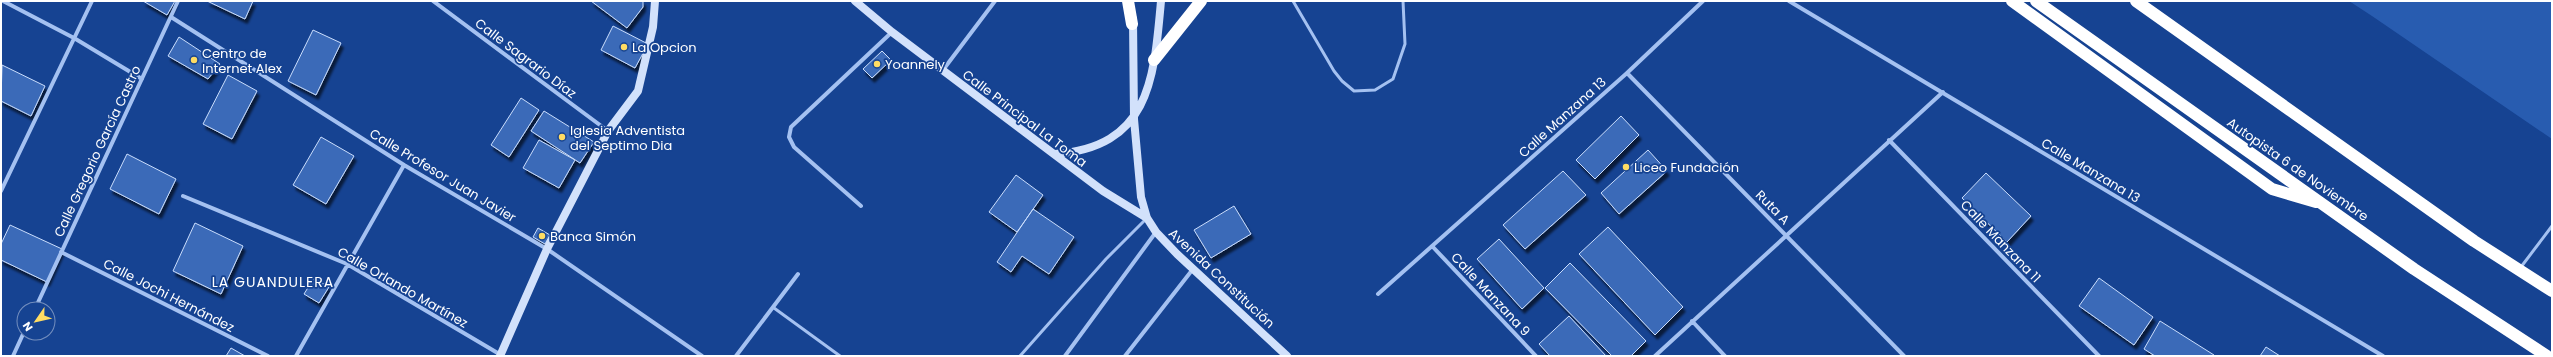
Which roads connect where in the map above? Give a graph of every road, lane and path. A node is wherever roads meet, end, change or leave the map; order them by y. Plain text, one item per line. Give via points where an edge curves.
1 (3, 1) edge
2 (92, 1) edge
3 (178, 1) edge
4 (433, 1) edge
5 (655, 1) edge
6 (855, 1) edge
7 (995, 1) edge
8 (1128, 1) edge
9 (1134, 1) edge
10 (1161, 1) edge
11 (1201, 1) edge
12 (1293, 1) edge
13 (1403, 1) edge
14 (1703, 1) edge
15 (1789, 1) edge
16 (2012, 1) edge
17 (2036, 1) edge
18 (2136, 1) edge
19 (171, 17) junction
20 (1132, 24) junction
21 (892, 32) junction
22 (74, 38) junction
23 (1154, 60) junction
24 (943, 71) junction
25 (1626, 73) junction
26 (142, 79) junction
27 (1943, 92) junction
28 (1134, 119) junction
29 (608, 131) junction
30 (1889, 140) junction
31 (1055, 154) junction
32 (404, 165) junction
33 (1, 191) edge
34 (183, 196) dead end
35 (2324, 204) junction
36 (861, 206) dead end
37 (1147, 218) junction
38 (2552, 226) edge
39 (1156, 232) junction
40 (1786, 235) junction
41 (1432, 246) junction
42 (548, 249) junction
43 (61, 252) junction
44 (347, 264) junction
45 (1193, 269) junction
46 (2519, 270) junction
47 (798, 274) dead end
48 (2552, 291) edge
49 (1378, 294) dead end
50 (39, 301) edge
51 (774, 308) junction
52 (1692, 321) junction
53 (20, 341) edge
54 (501, 355) edge
55 (13, 356) edge
56 (268, 356) edge
57 (296, 356) edge
58 (702, 356) edge
59 (736, 356) edge
60 (840, 356) edge
61 (1020, 356) edge
62 (1065, 356) edge
63 (1125, 356) edge
64 (1287, 356) edge
65 (1536, 356) edge
66 (1655, 356) edge
67 (1725, 356) edge
68 (1904, 356) edge
69 (2099, 356) edge
70 (2383, 356) edge
71 (2547, 356) edge

1 - 22 street
2 - 22 street
3 - 19 street, Calle Gregorio García Castro
4 - 29 street, Calle Sagrario Díaz
5 - 29 street via 653,27 638,91
6 - 21 street, Calle Principal La Toma
7 - 24 street
8 - 20 highway
9 - 20 street, Avenida Constitución
10 - 23 street
11 - 23 highway
12 - 13 lane via 1334,71 1354,91 1375,90 1393,80 1405,44
14 - 25 street, Calle Manzana 13
15 - 27 street, Calle Manzana 13
16 - 35 highway via 2272,189
17 - 35 highway, Autopista 6 de Noviembre
18 - 46 highway via 2474,241
19 - 26 street, Calle Gregorio García Castro
19 - 32 street, Calle Profesor Juan Javier
20 - 28 street, Avenida Constitución
21 - 24 street, Calle Principal La Toma
21 - 36 street via 791,127 789,137 794,147
22 - 26 street
22 - 33 street
23 - 28 street via 1147,92
24 - 31 street, Calle Principal La Toma
25 - 40 street, Ruta A
25 - 41 street, Calle Manzana 13
26 - 43 street, Calle Gregorio García Castro
27 - 30 street
27 - 70 street, Calle Manzana 13
28 - 31 street via 1115,136 1095,146 1077,152
28 - 37 street, Avenida Constitución via 1141,196
29 - 42 street
30 - 40 street
30 - 69 street, Calle Manzana 11
31 - 37 street, Calle Principal La Toma via 1103,191
32 - 42 street, Calle Profesor Juan Javier
32 - 44 street
34 - 44 street, Calle Orlando Martínez
35 - 71 highway, Autopista 6 de Noviembre via 2414,269
37 - 39 street, Avenida Constitución
37 - 61 lane via 1106,259
38 - 46 lane
39 - 45 street, Avenida Constitución
39 - 62 street
40 - 52 street
40 - 68 street, Ruta A
41 - 49 street, Calle Manzana 13
41 - 65 street, Calle Manzana 9
42 - 54 street
42 - 58 street, Calle Profesor Juan Javier
43 - 50 street, Calle Gregorio García Castro
43 - 56 street, Calle Jochi Hernández
44 - 54 street, Calle Orlando Martínez
44 - 57 street
45 - 63 street
45 - 64 street, Avenida Constitución
46 - 48 highway
47 - 51 street
51 - 59 street
51 - 60 lane
52 - 66 street
52 - 67 street
53 - 55 street

